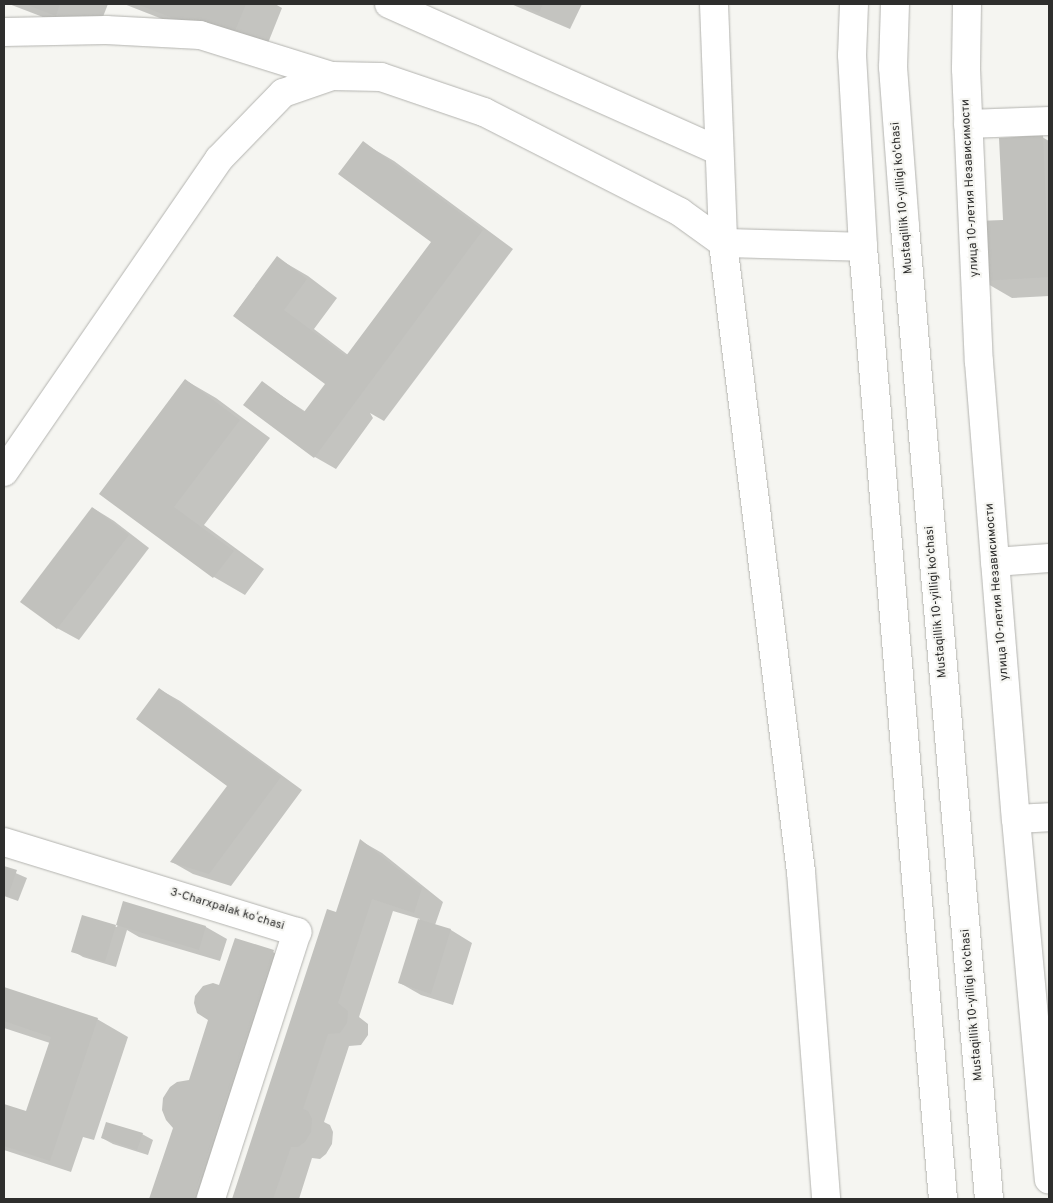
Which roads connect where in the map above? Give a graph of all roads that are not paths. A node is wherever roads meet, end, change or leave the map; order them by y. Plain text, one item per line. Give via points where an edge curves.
1 (389, 4) edge
2 (714, 4) edge
3 (854, 4) edge
4 (896, 4) edge
5 (967, 4) edge
6 (4, 32) edge
7 (332, 76) junction
8 (1049, 121) edge
9 (968, 124) junction
10 (719, 152) junction
11 (722, 243) junction
12 (863, 247) junction
13 (4, 472) edge
14 (1049, 558) edge
15 (995, 562) junction
16 (1049, 817) edge
17 (1016, 819) junction
18 (4, 842) edge
19 (1046, 1101) edge
20 (1049, 1180) edge
21 (211, 1199) edge
22 (826, 1199) edge
23 (943, 1199) edge
24 (990, 1199) edge

1 - 10 main road
2 - 10 main road
3 - 12 main road via 852,55
4 - 24 main road, Mustaqillik 10-yilligi ko'chasi via 893,67 905,227
5 - 9 main road, улица 10-летия Независимости
6 - 7 main road via 106,30 200,35
7 - 11 main road via 381,76 484,112 680,212
7 - 13 main road via 282,93 220,159
8 - 9 main road
9 - 15 main road, улица 10-летия Независимости via 979,362
10 - 11 main road
11 - 12 main road
11 - 22 main road via 801,872
12 - 23 main road
14 - 15 main road
15 - 17 main road, улица 10-летия Независимости
16 - 17 main road
17 - 19 main road, улица 10-летия Независимости
18 - 21 main road, 3-Charxpalak koʻchasi via 297,932
19 - 20 main road, улица 10-летия Независимости

